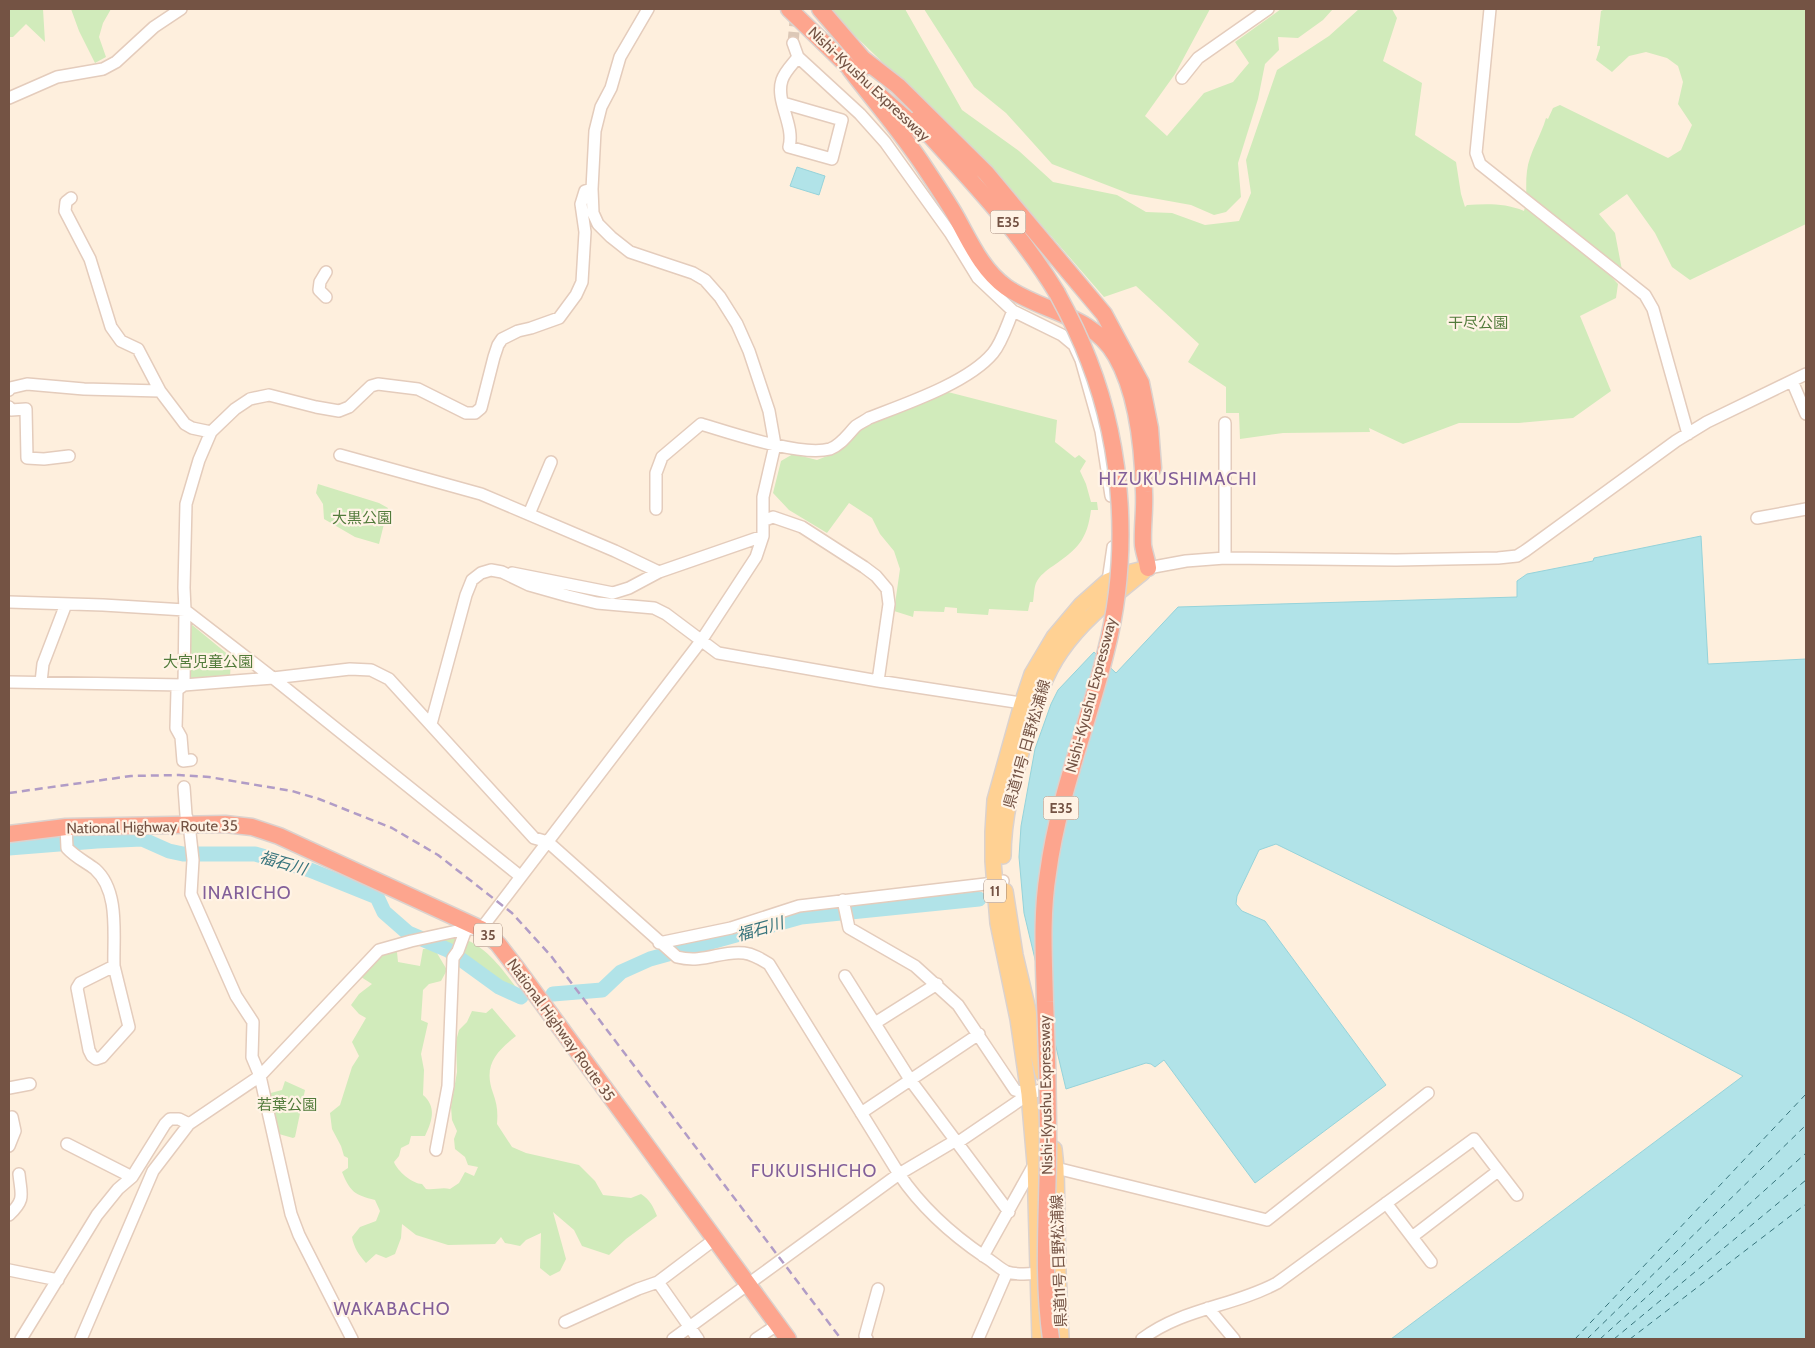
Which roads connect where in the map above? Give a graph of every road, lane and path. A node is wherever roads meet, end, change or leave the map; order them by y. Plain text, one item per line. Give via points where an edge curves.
1 (181, 9) edge
2 (648, 9) edge
3 (789, 9) edge
4 (820, 9) edge
5 (1268, 9) edge
6 (1490, 9) edge
7 (793, 43) tunnel mouth
8 (798, 57) junction
9 (856, 63) junction
10 (1182, 78) dead end
11 (9, 98) edge
12 (784, 103) junction
13 (592, 189) junction
14 (71, 198) dead end
15 (326, 272) dead end
16 (326, 297) dead end
17 (1013, 311) junction
18 (1806, 374) edge
19 (1792, 381) junction
20 (9, 390) edge
21 (160, 391) junction
22 (9, 407) edge
23 (1806, 414) edge
24 (1225, 423) dead end
25 (211, 432) junction
26 (1688, 434) junction
27 (775, 445) junction
28 (340, 455) dead end
29 (69, 456) dead end
30 (552, 462) dead end
31 (656, 509) dead end
32 (1806, 509) edge
33 (529, 514) junction
34 (1757, 518) dead end
35 (762, 521) junction
36 (763, 536) junction
37 (1225, 558) junction
38 (1148, 568) junction
39 (502, 572) junction
40 (659, 572) junction
41 (1108, 581) junction
42 (9, 602) edge
43 (66, 604) junction
44 (185, 610) junction
45 (701, 641) junction
46 (272, 678) junction
47 (878, 681) junction
48 (9, 682) edge
49 (41, 682) junction
50 (184, 684) junction
51 (1028, 704) junction
52 (431, 724) junction
53 (191, 760) dead end
54 (184, 786) dead end
55 (190, 829) junction
56 (9, 834) edge
57 (66, 838) junction
58 (548, 842) junction
59 (520, 876) junction
60 (999, 882) junction
61 (844, 903) junction
62 (474, 929) junction
63 (660, 943) junction
64 (114, 966) junction
65 (845, 976) dead end
66 (937, 984) junction
67 (875, 1023) junction
68 (979, 1034) junction
69 (260, 1076) junction
70 (911, 1081) junction
71 (30, 1084) dead end
72 (9, 1088) edge
73 (1046, 1088) junction
74 (1029, 1094) junction
75 (1428, 1094) dead end
76 (861, 1113) junction
77 (12, 1117) dead end
78 (189, 1124) junction
79 (957, 1143) junction
80 (67, 1144) dead end
81 (9, 1146) edge
82 (436, 1150) dead end
83 (1035, 1163) junction
84 (1056, 1168) junction
85 (1498, 1171) junction
86 (19, 1174) dead end
87 (900, 1174) junction
88 (132, 1177) junction
89 (1517, 1195) dead end
90 (1386, 1203) junction
91 (1009, 1212) junction
92 (9, 1215) edge
93 (1412, 1237) junction
94 (715, 1239) junction
95 (983, 1256) junction
96 (1431, 1262) dead end
97 (9, 1270) edge
98 (1007, 1272) junction
99 (1058, 1272) junction
100 (1038, 1273) junction
101 (58, 1280) junction
102 (658, 1282) junction
103 (748, 1283) junction
104 (878, 1289) dead end
105 (1208, 1308) junction
106 (565, 1322) dead end
107 (777, 1325) junction
108 (690, 1328) junction
109 (21, 1339) edge
110 (81, 1339) edge
111 (352, 1339) edge
112 (673, 1339) edge
113 (698, 1339) edge
114 (756, 1339) edge
115 (788, 1339) edge
116 (867, 1339) edge
117 (978, 1339) edge
118 (1040, 1339) edge
119 (1051, 1339) edge
120 (1061, 1339) edge
121 (1142, 1339) edge
122 (1234, 1339) edge

1 - 11 street via 103,69 56,77
2 - 13 street via 620,57 611,88 601,107 595,130
3 - 9 highway, Nishi-Kyushu Expressway / E35
4 - 9 highway, Nishi-Kyushu Expressway / E35
5 - 10 street via 1198,58
6 - 26 street via 1476,153 1480,164 1645,295 1653,309
7 - 8 street
8 - 12 street via 782,81
8 - 17 street via 860,114 885,142 951,234 978,278
9 - 38 highway via 995,278 1024,298 1097,332 1116,355 1127,380 1138,428 1144,494 1143,546
9 - 38 highway via 898,86 986,174 1104,314 1141,383 1150,428 1153,544
9 - 119 highway, Nishi-Kyushu Expressway / E35, bridge via 972,181 1014,229 1057,293 1097,384 1118,485 1119,575 1107,648 1056,829 1044,916
12 - 12 street via 789,147 832,159 842,120
13 - 25 street via 585,192 581,204 585,232 582,282 576,295 559,318 502,339 481,408 476,413 466,413 418,389 378,384 339,411 269,395 250,399
13 - 27 street via 593,214 611,237 630,252 693,273 705,280 720,297 749,351
14 - 21 street via 66,202 65,211 90,259 111,327 121,342 138,349
15 - 16 street via 320,282 320,290
17 - 27 street via 993,353 956,381 869,418 831,449
17 - 41 street via 1062,335 1074,345 1081,360 1101,431 1110,489 1114,528
18 - 19 street
19 - 23 street
19 - 26 street
20 - 21 street via 28,384
21 - 25 street via 185,424
22 - 29 street via 11,410 26,409 27,458
24 - 37 street
25 - 44 street via 186,504
26 - 37 street via 1517,556 1396,560
27 - 31 street via 701,424 662,457 656,473
27 - 35 street via 763,497
28 - 33 street via 481,494
30 - 33 street
32 - 34 street
33 - 40 street
35 - 36 street
35 - 47 street via 773,516 802,527 876,576 886,589 889,604
36 - 40 street
36 - 45 street via 756,557
37 - 38 street via 1186,560
38 - 41 main road, 県道11号 日野松浦線 / 11
38 - 51 main road, 県道11号 日野松浦線 / 11 via 1077,631
39 - 40 street via 613,592 629,588
39 - 45 street via 529,585 597,603 654,608
39 - 52 street via 491,570 472,580
41 - 51 main road, 県道11号 日野松浦線 / 11 via 1080,605 1054,637 1032,674
42 - 43 street
43 - 44 street
43 - 49 street via 43,664
44 - 46 street
44 - 50 street
45 - 47 street via 718,653
45 - 58 street
46 - 50 street
46 - 52 street via 350,669 370,670 390,679
46 - 59 street
47 - 51 street
48 - 49 street
49 - 50 street
50 - 53 street via 177,690 176,728 183,760
51 - 60 main road, 県道11号 日野松浦線 / 11 via 1007,810
52 - 58 street via 534,838
54 - 55 street
55 - 57 highway, National Highway Route 35 / 35
55 - 62 highway, National Highway Route 35 / 35 via 225,824 252,827 279,836
55 - 69 street via 193,860 191,894 236,996 253,1022 252,1057
56 - 57 highway, National Highway Route 35 / 35
57 - 64 street via 108,888
58 - 59 street
58 - 63 street
59 - 62 street
60 - 61 street
60 - 73 main road, 県道11号 日野松浦線 / 11
60 - 74 main road, 県道11号 日野松浦線 / 11 via 998,923 1018,1019
61 - 63 street via 799,906 731,928
61 - 66 street via 848,928 915,966
62 - 69 street via 380,950
62 - 82 street via 455,955 448,1086
62 - 94 highway, National Highway Route 35 / 35 via 498,944
63 - 76 street via 677,957 689,960 743,952 769,964
64 - 64 street via 129,1027 102,1057 96,1059 89,1050 77,988 80,983
65 - 67 street
66 - 67 street
66 - 68 street via 958,1005
67 - 70 street
68 - 70 street
68 - 74 street via 1015,1090
69 - 78 street
69 - 111 street via 291,1214
70 - 76 street
70 - 79 street
71 - 72 street
73 - 74 street
73 - 84 main road, 県道11号 日野松浦線 / 11
74 - 79 street
74 - 83 main road, 県道11号 日野松浦線 / 11
75 - 84 street via 1267,1220
76 - 87 street
77 - 81 street via 15,1131
78 - 88 street via 170,1119
78 - 110 street via 153,1171
79 - 87 street via 953,1142
79 - 91 street
80 - 88 street
83 - 91 street
83 - 100 main road, 県道11号 日野松浦線 / 11
84 - 99 main road, 県道11号 日野松浦線 / 11
85 - 89 street
85 - 90 street via 1474,1139
85 - 93 street
86 - 92 street via 22,1199
87 - 95 street via 934,1216
87 - 103 street
88 - 101 street via 118,1188 97,1215
90 - 93 street
90 - 105 street via 1277,1283 1261,1292
91 - 95 street
93 - 96 street
94 - 102 street
94 - 103 highway, National Highway Route 35 / 35
95 - 98 street
97 - 101 street
98 - 100 street
98 - 117 street
99 - 100 street
99 - 120 main road, 県道11号 日野松浦線 / 11
100 - 118 main road, 11
101 - 109 street
102 - 106 street
102 - 108 street
103 - 107 highway, National Highway Route 35 / 35
103 - 108 street
104 - 116 street via 865,1336
105 - 121 street via 1184,1315
105 - 122 street
107 - 114 street
107 - 115 highway, National Highway Route 35 / 35
108 - 112 street
108 - 113 street

